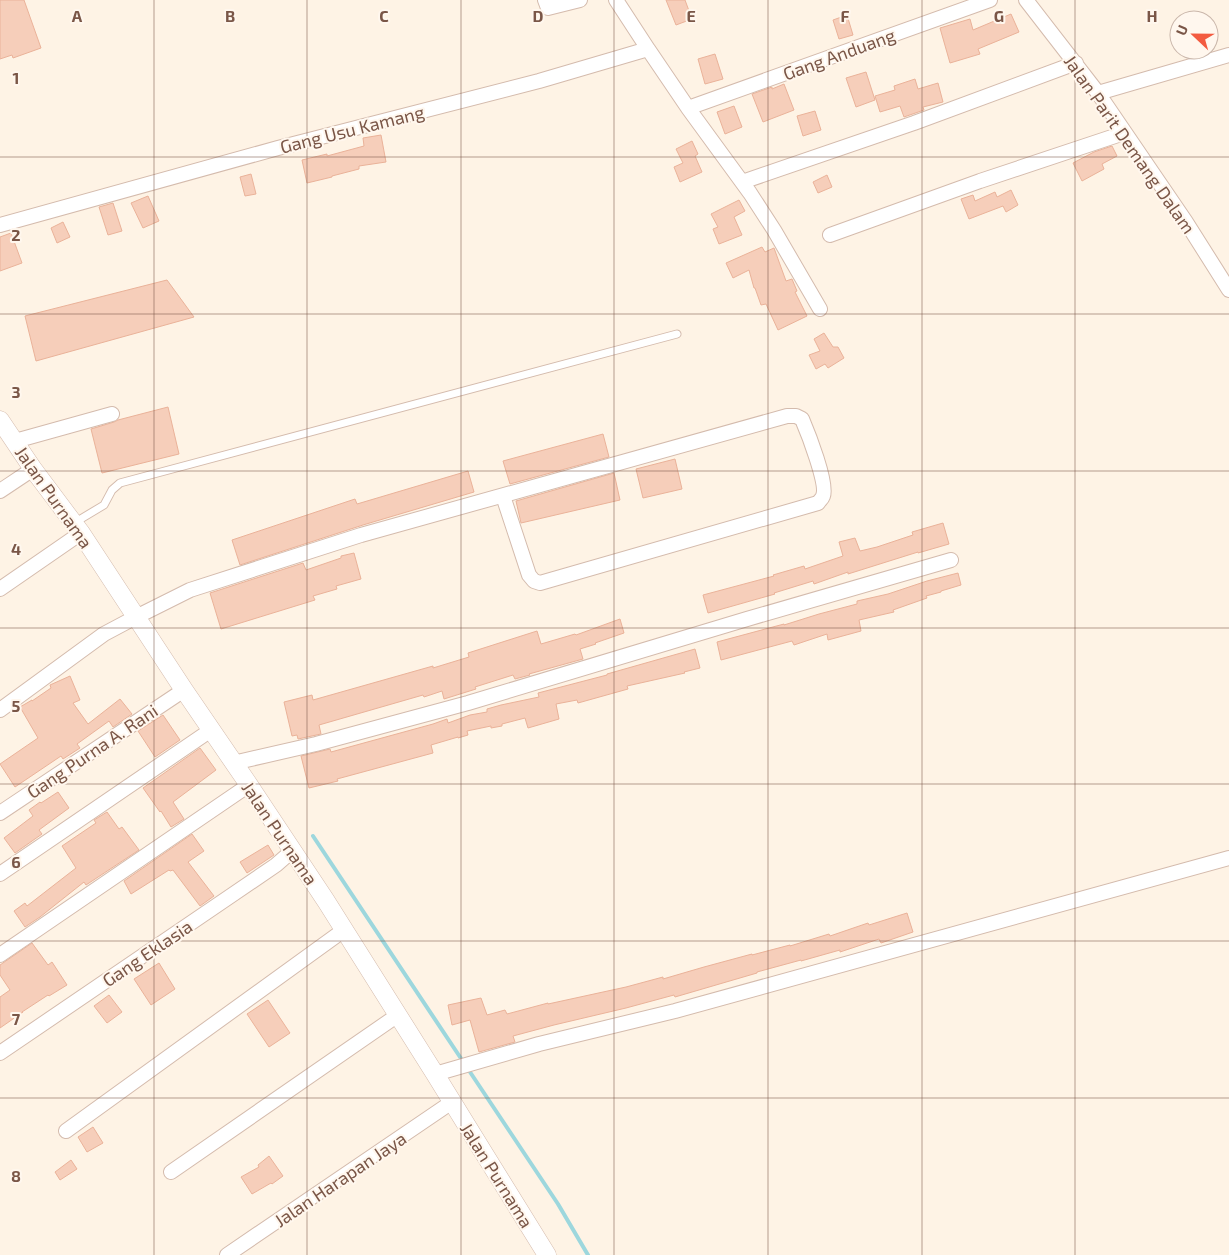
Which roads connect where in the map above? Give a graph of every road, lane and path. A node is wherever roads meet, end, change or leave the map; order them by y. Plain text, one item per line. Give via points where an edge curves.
1 (545, 0) edge
2 (580, 0) edge
3 (616, 0) edge
4 (990, 0) edge
5 (1026, 0) edge
6 (648, 49) junction
7 (1229, 55) edge
8 (1076, 63) junction
9 (1098, 93) junction
10 (688, 108) junction
11 (1124, 133) junction
12 (742, 182) junction
13 (0, 225) edge
14 (830, 235) dead end
15 (1229, 290) edge
16 (820, 308) dead end
17 (677, 334) dead end
18 (112, 414) dead end
19 (0, 420) edge
20 (14, 441) junction
21 (33, 469) junction
22 (0, 491) edge
23 (503, 496) junction
24 (77, 528) junction
25 (951, 560) dead end
26 (0, 590) edge
27 (136, 617) junction
28 (184, 690) junction
29 (0, 710) edge
30 (211, 730) junction
31 (233, 763) junction
32 (249, 785) junction
33 (0, 813) edge
34 (292, 851) junction
35 (1229, 858) edge
36 (0, 874) edge
37 (344, 930) junction
38 (0, 955) edge
39 (398, 1015) junction
40 (0, 1053) edge
41 (436, 1074) junction
42 (452, 1102) junction
43 (66, 1130) dead end
44 (171, 1172) dead end
45 (227, 1255) edge
46 (547, 1255) edge

1 - 2 street via 548,8
3 - 6 street
4 - 10 street, Gang Anduang
5 - 8 street, Jalan Parit Demang Dalam
6 - 10 street
6 - 13 street, Gang Usu Kamang
7 - 9 street
8 - 9 street, Jalan Parit Demang Dalam
8 - 12 street
9 - 11 street, Jalan Parit Demang Dalam
10 - 12 street
11 - 14 street
11 - 15 street, Jalan Parit Demang Dalam
12 - 16 street
17 - 24 lane via 120,483 104,505
18 - 20 street
19 - 20 street, Jalan Purnama
20 - 21 street, Jalan Purnama
21 - 22 street
21 - 24 street, Jalan Purnama
23 - 23 street via 787,416 802,419 824,485 824,496 818,502 540,583 529,575
23 - 27 street via 361,535 199,587
24 - 26 street
24 - 27 street, Jalan Purnama
25 - 31 street via 468,703
27 - 28 street, Jalan Purnama
27 - 29 street via 104,634
28 - 30 street, Jalan Purnama
28 - 33 street, Gang Purna A. Rani
30 - 31 street, Jalan Purnama
30 - 36 street
31 - 32 street, Jalan Purnama
32 - 34 street, Jalan Purnama
32 - 38 street
34 - 37 street, Jalan Purnama
34 - 40 street, Gang Eklasia
35 - 41 street
37 - 39 street, Jalan Purnama
37 - 43 street
39 - 41 street, Jalan Purnama
39 - 44 street
41 - 42 street, Jalan Purnama
42 - 45 street, Jalan Harapan Jaya
42 - 46 street, Jalan Purnama

